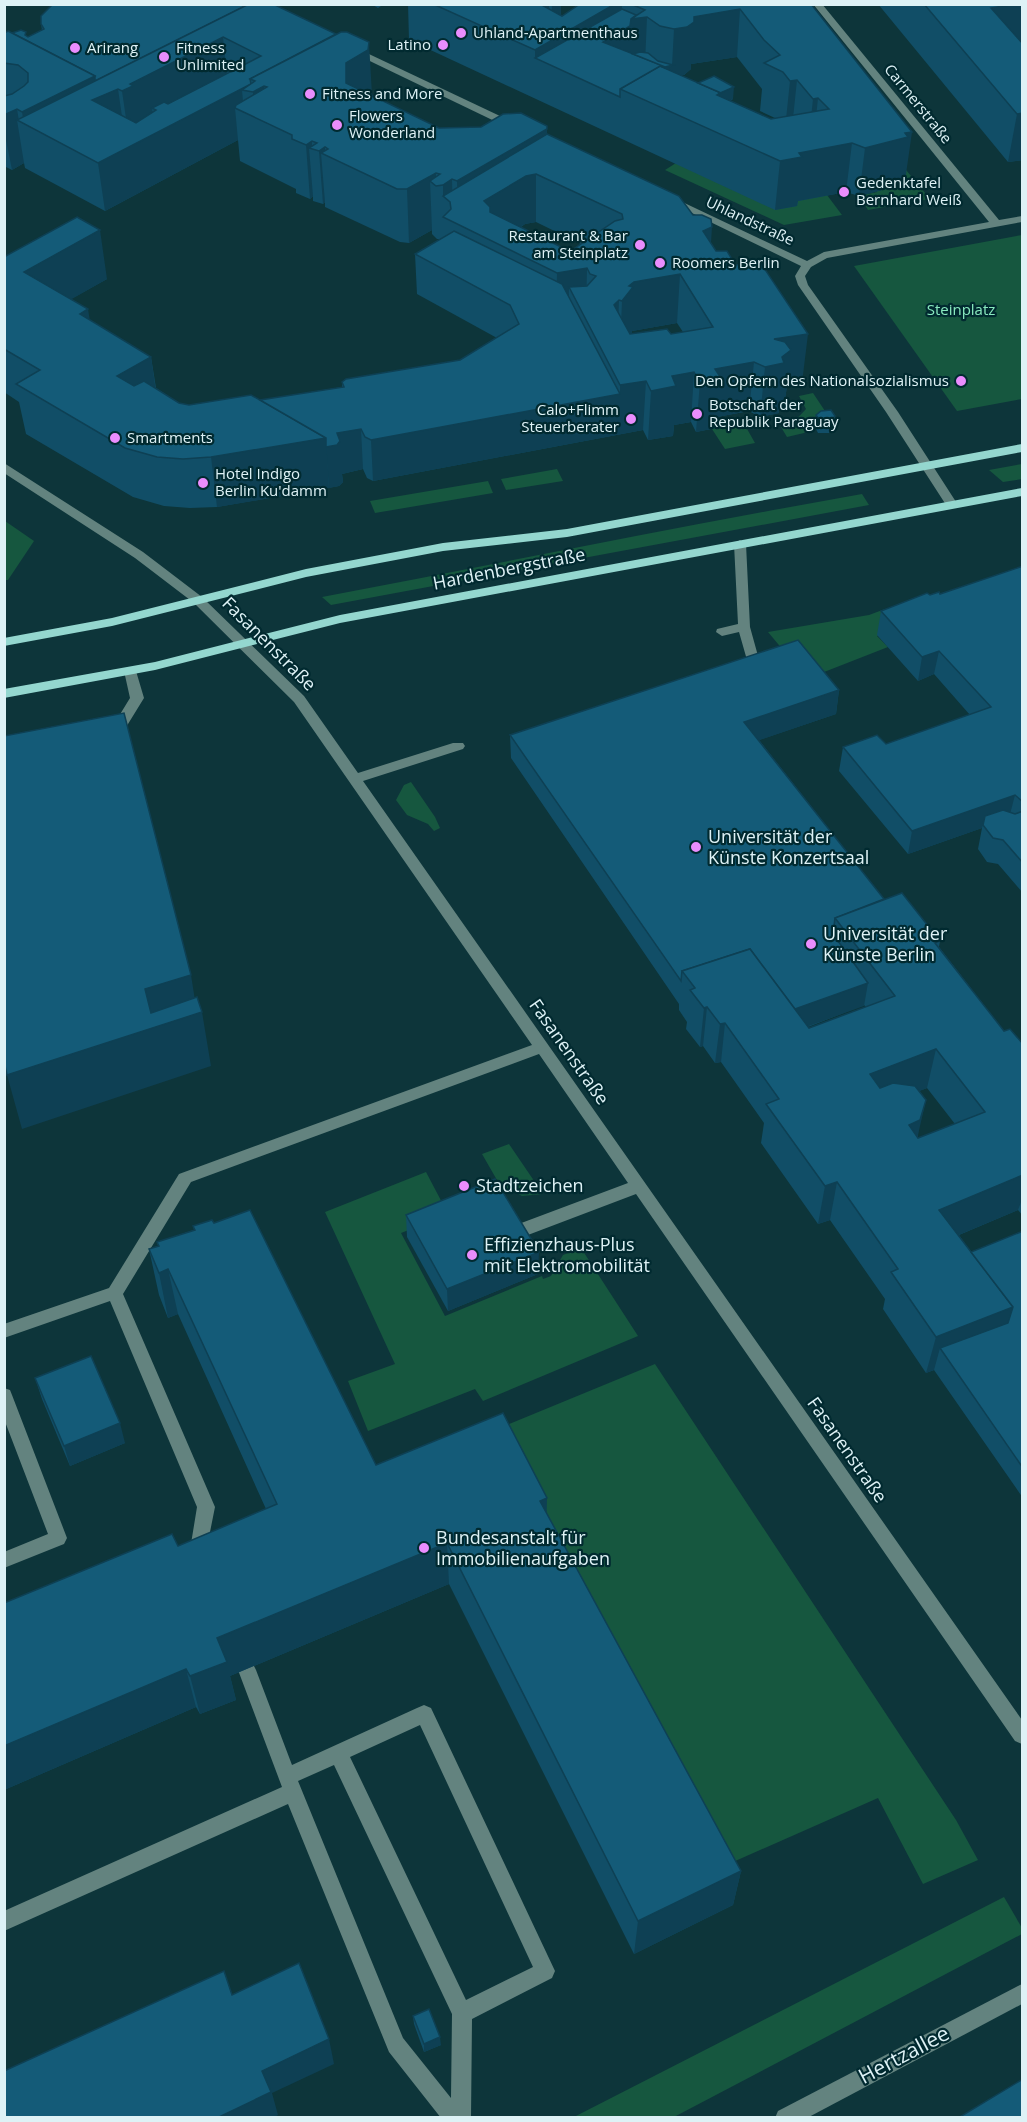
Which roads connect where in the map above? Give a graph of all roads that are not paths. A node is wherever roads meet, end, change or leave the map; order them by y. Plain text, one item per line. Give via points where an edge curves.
1 (817, 4) edge
2 (344, 46) edge
3 (389, 67) junction
4 (374, 75) dead end
5 (527, 133) edge
6 (666, 199) edge
7 (1023, 219) edge
8 (996, 224) junction
9 (807, 265) junction
10 (1023, 448) edge
11 (927, 466) junction
12 (4, 467) edge
13 (1023, 492) edge
14 (952, 505) junction
15 (740, 544) junction
16 (198, 600) junction
17 (744, 627) junction
18 (722, 632) dead end
19 (4, 642) edge
20 (244, 644) junction
21 (130, 671) junction
22 (758, 676) edge
23 (4, 694) edge
24 (108, 746) edge
25 (458, 746) dead end
26 (356, 779) junction
27 (542, 1047) junction
28 (639, 1186) junction
29 (514, 1233) edge
30 (115, 1293) junction
31 (4, 1331) edge
32 (4, 1395) edge
33 (4, 1560) edge
34 (202, 1573) edge
35 (248, 1670) edge
36 (1023, 1735) edge
37 (338, 1752) junction
38 (290, 1785) junction
39 (4, 1921) edge
40 (1023, 1994) edge
41 (462, 2013) junction
42 (454, 2118) edge
43 (461, 2118) edge
44 (785, 2118) edge

1 - 8 street, Carmerstraße
2 - 3 street
3 - 4 street
3 - 5 street
6 - 9 street, Uhlandstraße
7 - 8 street
8 - 9 street via 824,255
9 - 11 street via 800,276 802,285
10 - 11 main road, Hardenbergstraße
11 - 14 street
11 - 16 main road, Hardenbergstraße via 567,533 442,547 278,579
12 - 16 street, Fasanenstraße via 139,555
13 - 14 main road, Hardenbergstraße
14 - 15 main road, Hardenbergstraße
15 - 17 street
15 - 20 main road, Hardenbergstraße via 340,619
16 - 19 main road, Hardenbergstraße via 112,622
16 - 20 street, Fasanenstraße
17 - 18 street
17 - 22 street
20 - 21 main road, Hardenbergstraße
20 - 26 street, Fasanenstraße via 299,699
21 - 23 main road, Hardenbergstraße
21 - 24 street via 137,698
25 - 26 street
26 - 27 street, Fasanenstraße
27 - 28 street, Fasanenstraße
27 - 30 street via 185,1178
28 - 29 street
28 - 36 street, Fasanenstraße
30 - 31 street
30 - 34 street via 206,1507 197,1554
32 - 33 street via 58,1538
35 - 38 street
37 - 38 street
37 - 41 street
37 - 41 street via 424,1714 545,1971
38 - 39 street
38 - 42 street via 396,2045
40 - 44 street, Hertzallee
41 - 43 street

